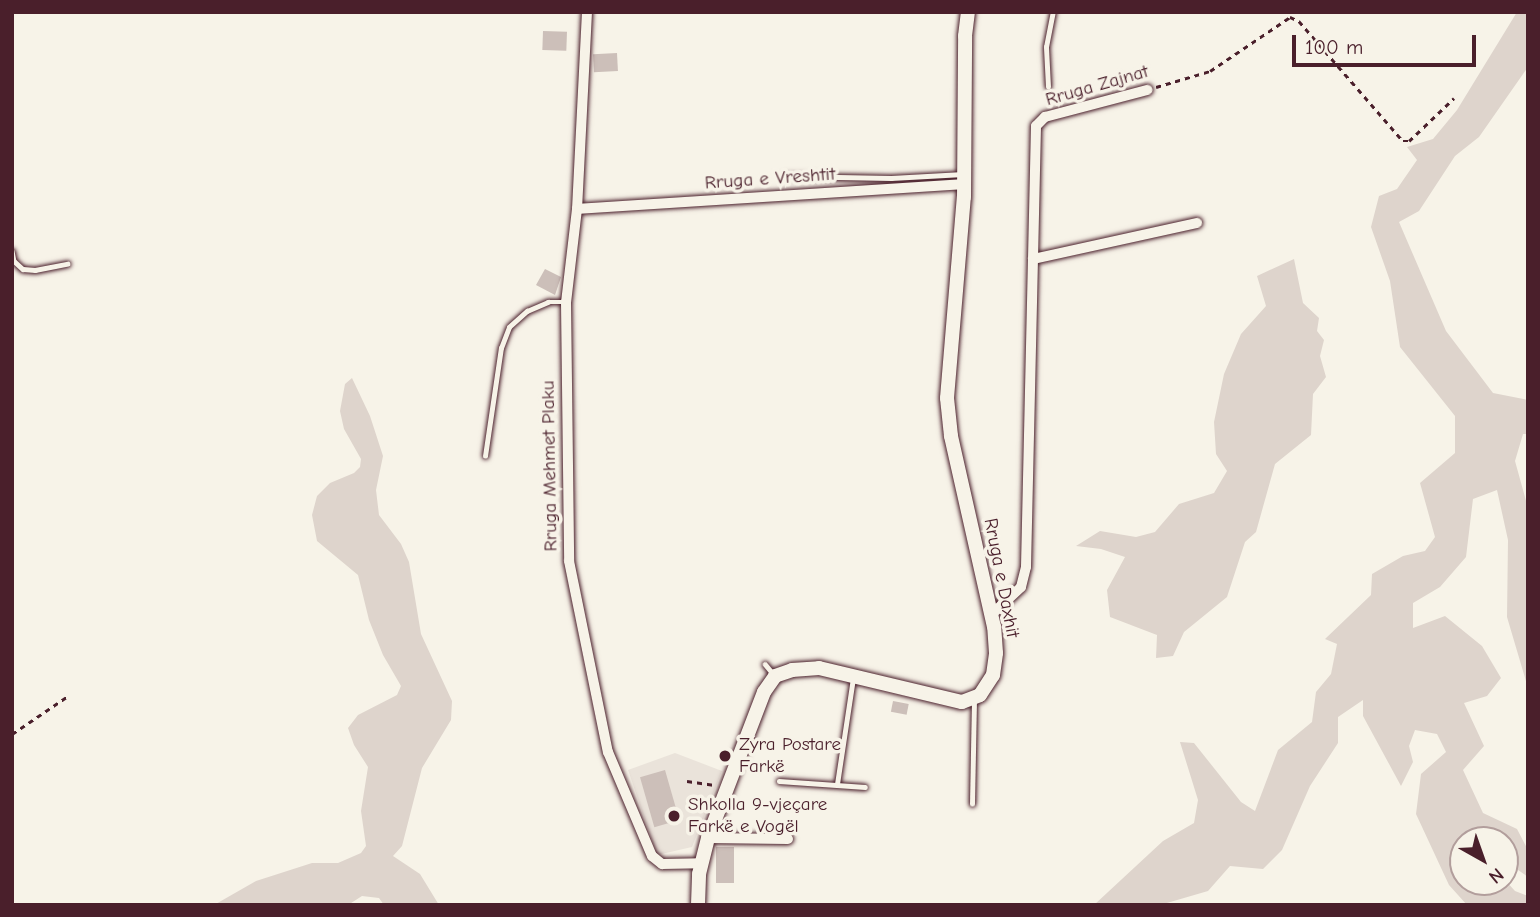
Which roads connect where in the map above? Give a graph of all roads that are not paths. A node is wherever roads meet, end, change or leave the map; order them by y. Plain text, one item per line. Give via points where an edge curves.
1 (587, 12) edge
2 (968, 12) edge
3 (1053, 12) edge
4 (1048, 87) dead end
5 (1147, 90) road end
6 (785, 176) dead end
7 (964, 179) junction
8 (577, 209) junction
9 (1197, 223) dead end
10 (12, 251) edge
11 (1033, 259) junction
12 (67, 264) dead end
13 (566, 302) junction
14 (485, 456) dead end
15 (991, 615) junction
16 (765, 664) dead end
17 (775, 676) junction
18 (854, 676) junction
19 (974, 699) junction
20 (779, 781) dead end
21 (837, 784) junction
22 (866, 787) dead end
23 (972, 804) dead end
24 (708, 838) junction
25 (788, 839) dead end
26 (701, 863) junction
27 (698, 905) edge

1 - 8 street, Rruga Mehmet Plaku
2 - 7 street, Rruga e Daxhit
3 - 4 lane via 1046,47
5 - 11 street, Rruga Zajnat via 1040,121
6 - 7 lane
7 - 8 street, Rruga e Vreshtit
7 - 15 street, Rruga e Daxhit via 948,416
8 - 13 street, Rruga Mehmet Plaku
9 - 11 street
10 - 12 lane via 23,269
11 - 15 street, Rruga Zajnat via 1026,567 1021,587
13 - 14 lane via 548,302 527,311 509,327 501,348
13 - 26 street, Rruga Mehmet Plaku via 569,561 608,752 652,856 662,864
15 - 19 street, Rruga e Daxhit via 996,640 993,675
16 - 17 lane
17 - 18 street via 805,668
17 - 24 street via 764,692
18 - 19 street via 956,702
18 - 21 lane
19 - 23 lane
20 - 21 lane
21 - 22 lane
24 - 25 street
24 - 26 street
26 - 27 street

